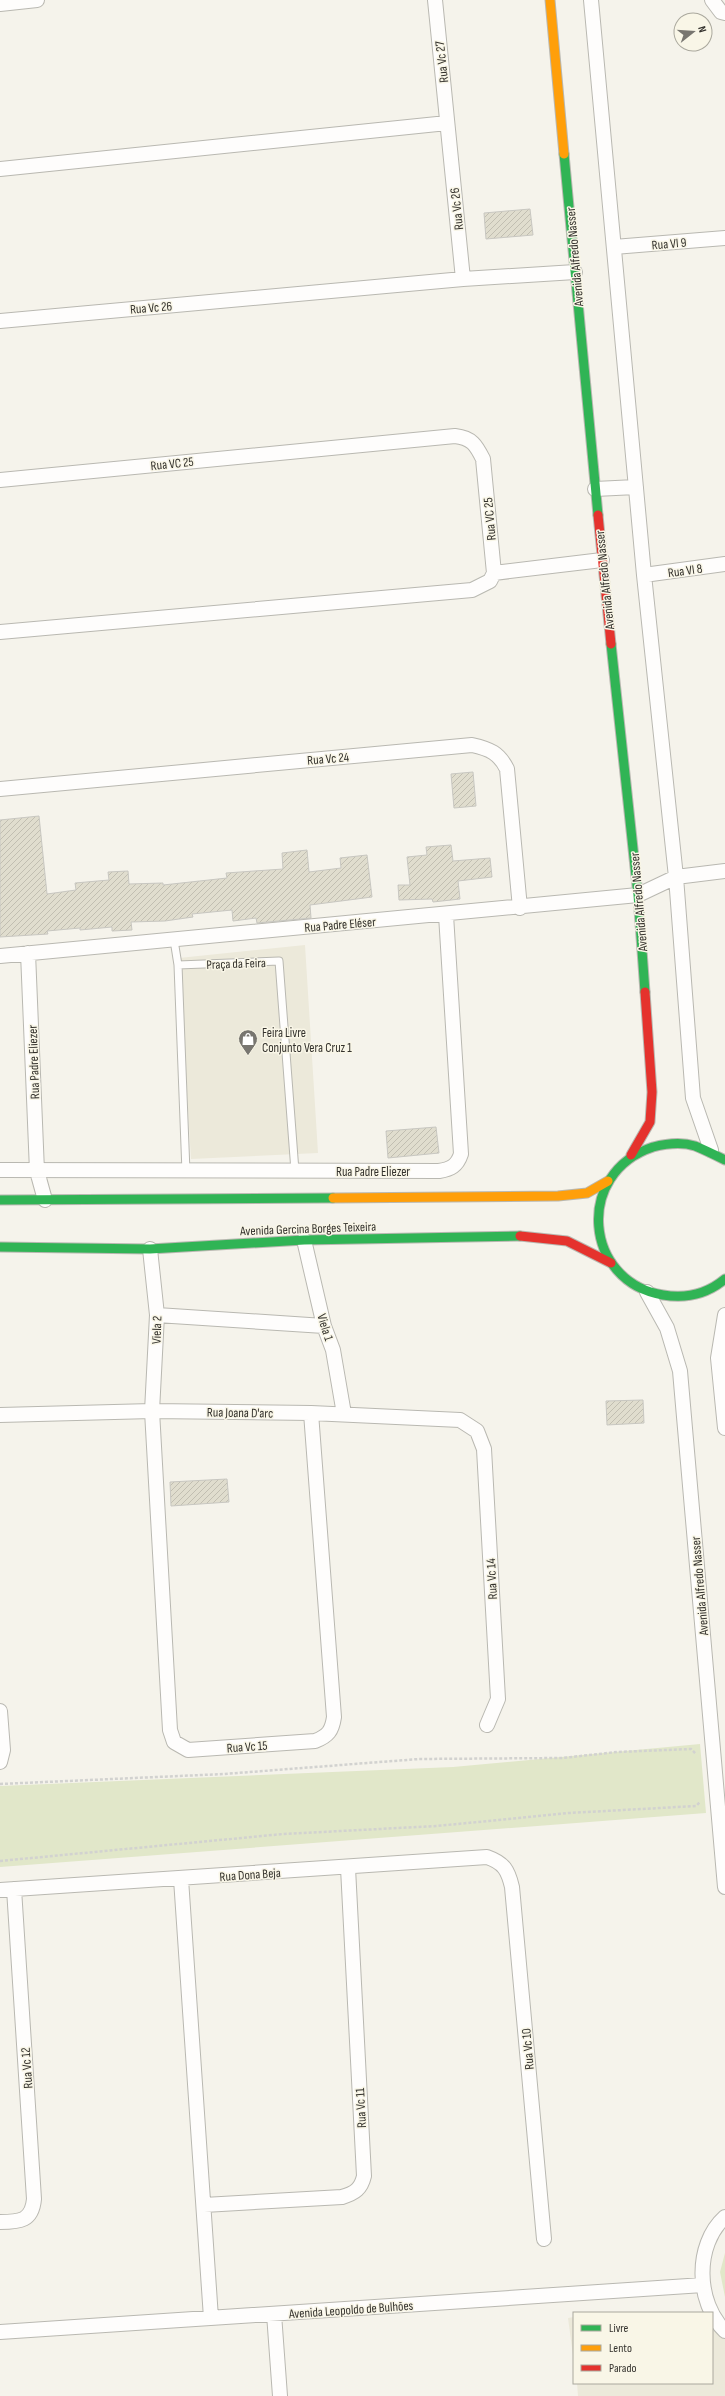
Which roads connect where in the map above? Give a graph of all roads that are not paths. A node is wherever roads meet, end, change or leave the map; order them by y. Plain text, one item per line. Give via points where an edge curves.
1 (37, 0) edge
2 (435, 0) edge
3 (550, 0) edge
4 (591, 0) edge
5 (712, 0) edge
6 (0, 4) edge
7 (725, 13) edge
8 (447, 123) junction
9 (0, 169) edge
10 (725, 238) edge
11 (614, 247) junction
12 (575, 272) junction
13 (463, 279) junction
14 (0, 321) edge
15 (0, 480) edge
16 (636, 487) junction
17 (595, 489) junction
18 (602, 560) junction
19 (725, 564) edge
20 (494, 573) junction
21 (644, 575) junction
22 (0, 632) edge
23 (0, 789) edge
24 (725, 871) edge
25 (676, 878) junction
26 (638, 896) junction
27 (520, 908) junction
28 (446, 915) junction
29 (174, 940) junction
30 (28, 953) junction
31 (0, 956) edge
32 (178, 965) junction
33 (711, 1150) junction
34 (631, 1155) junction
35 (725, 1160) edge
36 (0, 1170) edge
37 (37, 1171) junction
38 (295, 1171) junction
39 (186, 1172) junction
40 (608, 1181) junction
41 (0, 1200) edge
42 (44, 1200) junction
43 (304, 1240) junction
44 (0, 1247) edge
45 (150, 1249) junction
46 (611, 1263) junction
47 (725, 1279) edge
48 (647, 1292) junction
49 (157, 1315) junction
50 (725, 1315) edge
51 (324, 1326) junction
52 (152, 1411) junction
53 (310, 1413) junction
54 (0, 1414) edge
55 (344, 1414) junction
56 (725, 1428) edge
57 (477, 1431) joint
58 (0, 1711) edge
59 (487, 1725) dead end
60 (0, 1762) edge
61 (500, 1862) joint
62 (348, 1868) junction
63 (181, 1879) junction
64 (725, 1887) edge
65 (14, 1889) junction
66 (0, 1890) edge
67 (204, 2205) junction
68 (725, 2217) edge
69 (0, 2223) edge
70 (544, 2240) dead end
71 (703, 2285) junction
72 (712, 2312) edge
73 (713, 2313) edge
74 (274, 2314) junction
75 (211, 2318) junction
76 (725, 2331) edge
77 (0, 2332) edge
78 (280, 2396) edge

1 - 6 street
2 - 8 street, Rua Vc 27
3 - 12 main road, Avenida Alfredo Nasser
4 - 11 street
5 - 7 street via 720,12
8 - 9 street
8 - 13 street, Rua Vc 26
10 - 11 street, Rua VI 9
11 - 16 street
12 - 13 street
12 - 17 main road, Avenida Alfredo Nasser
13 - 14 street, Rua Vc 26
15 - 20 street, Rua VC 25 via 447,436 467,437 476,444 483,460
16 - 17 street
16 - 21 street
17 - 18 main road, Avenida Alfredo Nasser
18 - 20 street
18 - 26 main road, Avenida Alfredo Nasser
19 - 21 street, Rua VI 8
20 - 22 street via 490,581 472,590
21 - 25 street
23 - 27 street, Rua Vc 24 via 472,745 489,749 500,756 507,769
24 - 25 street, Rua Padre Eléser
25 - 26 street, Rua Padre Eléser
25 - 33 street via 693,1098
26 - 27 street, Rua Padre Eléser
26 - 34 main road, Avenida Alfredo Nasser via 652,1092 650,1122
27 - 28 street, Rua Padre Eléser
28 - 29 street, Rua Padre Eléser
28 - 38 street, Rua Padre Eliezer via 461,1154 458,1163 451,1169 439,1171
29 - 30 street, Rua Padre Eléser
29 - 32 lane
30 - 31 street, Rua Padre Eléser
30 - 37 street, Rua Padre Eliezer
32 - 38 lane, Praça da Feira via 279,961
32 - 39 lane
33 - 34 main road via 691,1143 670,1142 650,1146
33 - 35 main road
34 - 40 main road
36 - 37 street
37 - 39 street, Rua Padre Eliezer
37 - 42 street, Rua Padre Eliezer
38 - 39 street, Rua Padre Eliezer
40 - 42 main road via 587,1193 558,1196
40 - 46 main road via 600,1201 598,1222 602,1243
41 - 42 main road
43 - 45 main road, Avenida Gercina Borges Teixeira
43 - 46 main road, Avenida Gercina Borges Teixeira via 532,1236 567,1241
43 - 51 street, Viela 1
44 - 45 main road, Avenida Gercina Borges Teixeira
45 - 49 street, Viela 2
46 - 48 main road via 627,1280
47 - 48 main road via 719,1285 696,1295 672,1298
48 - 64 street, Avenida Alfredo Nasser via 667,1328 680,1371
49 - 51 street
49 - 52 street, Viela 2
50 - 56 street via 718,1358
51 - 55 street, Viela 1 via 333,1350
52 - 53 street, Rua Joana D'arc
52 - 53 street, Rua Vc 15 via 170,1730 174,1742 188,1750 315,1741 326,1736 332,1728 334,1717
52 - 54 street, Rua Joana D'arc
53 - 55 street, Rua Joana D'arc
55 - 57 street, Rua Joana D'arc via 460,1420
57 - 59 street, Rua Vc 14 via 484,1449 498,1699
58 - 60 street via 3,1750
61 - 62 street, Rua Dona Beja via 487,1857
61 - 70 street, Rua Vc 10 via 508,1873 512,1887
62 - 63 street, Rua Dona Beja
62 - 67 street, Rua Vc 11 via 364,2176 362,2186 354,2193 342,2197
63 - 65 street, Rua Dona Beja
63 - 67 street
65 - 66 street, Rua Dona Beja
65 - 69 street, Rua Vc 12 via 34,2198 33,2209 27,2218
67 - 75 street
68 - 71 street via 710,2239 703,2262
71 - 72 street
71 - 74 street, Avenida Leopoldo de Bulhões
73 - 76 street
74 - 75 street, Avenida Leopoldo de Bulhões
74 - 78 street
75 - 77 street, Avenida Leopoldo de Bulhões

